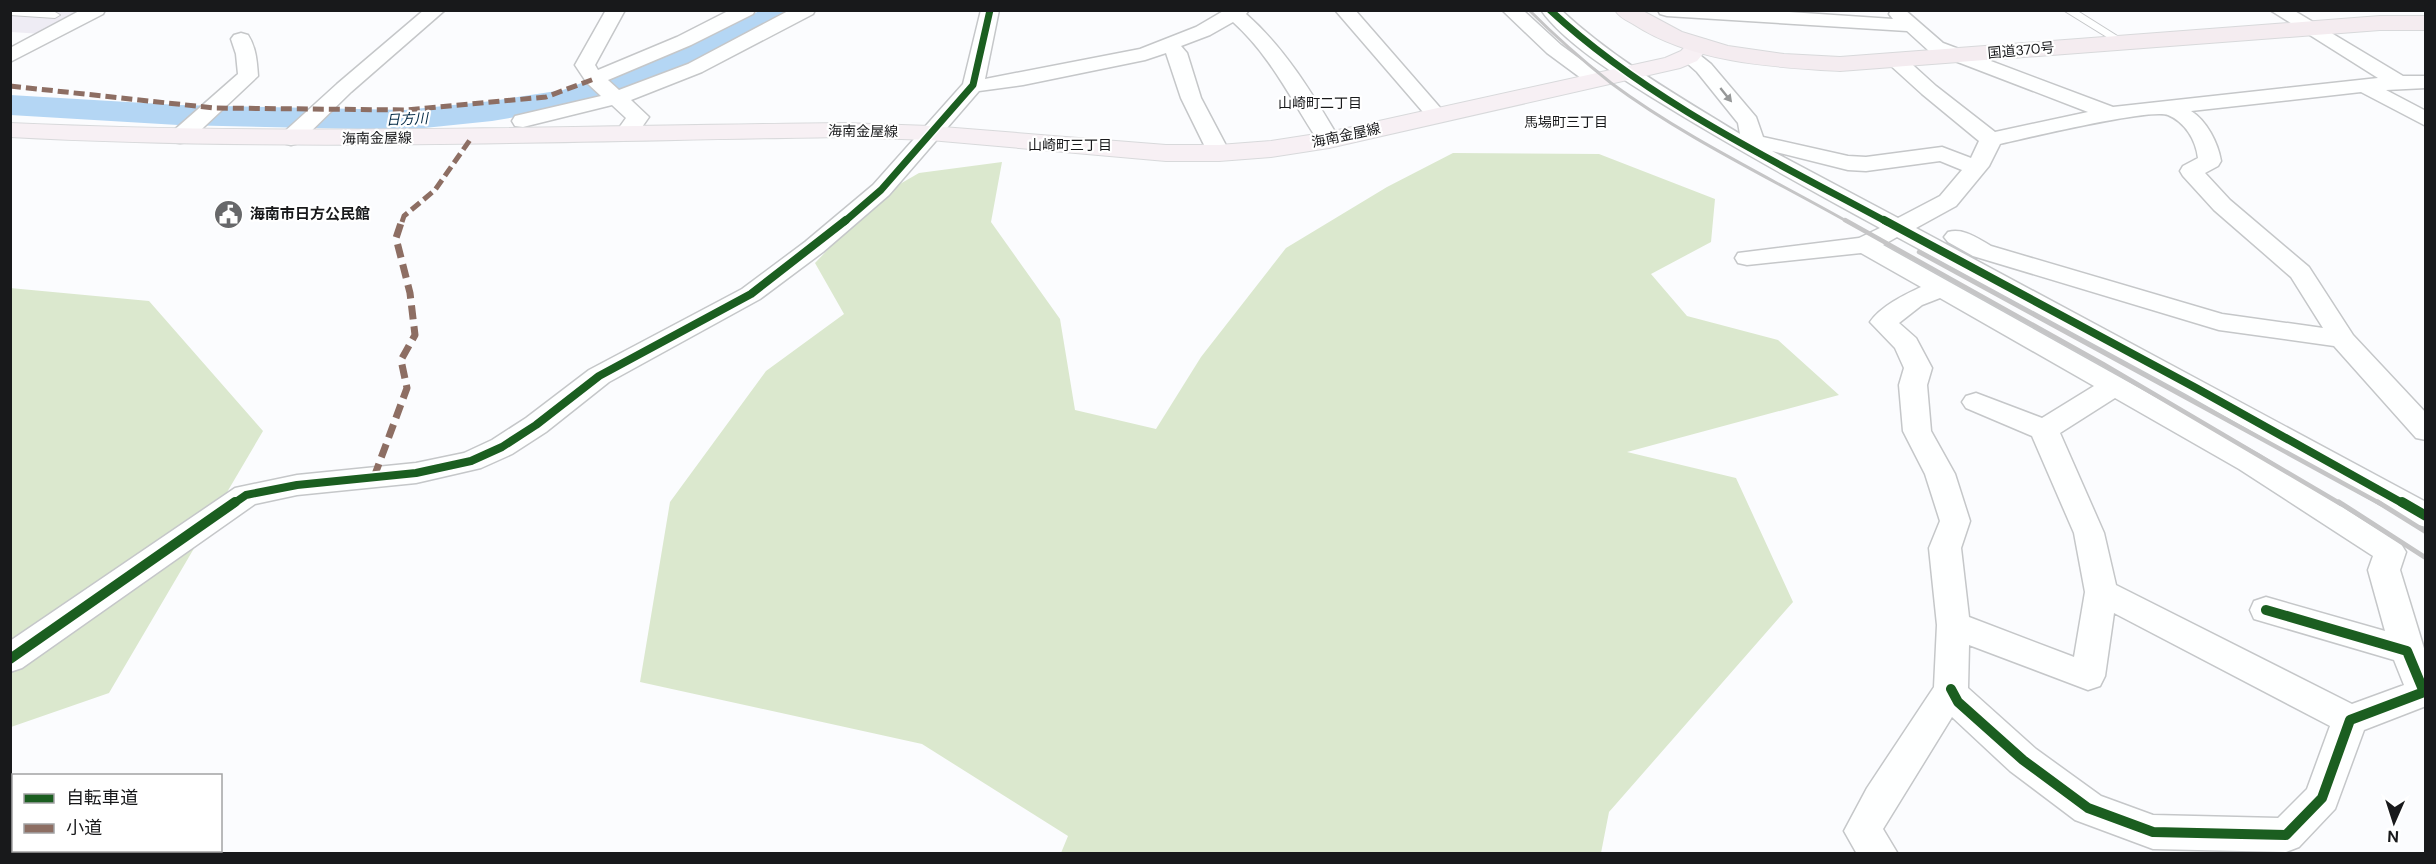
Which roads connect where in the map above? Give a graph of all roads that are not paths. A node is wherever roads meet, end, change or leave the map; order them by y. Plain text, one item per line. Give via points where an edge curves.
1 (96, 10) edge
2 (436, 10) edge
3 (616, 10) edge
4 (746, 10) edge
5 (806, 10) edge
6 (990, 10) edge
7 (1344, 10) edge
8 (1511, 10) edge
9 (1550, 10) edge
10 (1625, 10) edge
11 (1667, 10) edge
12 (1895, 10) edge
13 (2068, 10) edge
14 (2279, 10) edge
15 (10, 12) edge
16 (1237, 12) edge
17 (1714, 12) edge
18 (60, 18) edge
19 (2426, 23) edge
20 (1911, 26) junction
21 (2310, 29) junction
22 (242, 39) dead end
23 (2122, 42) junction
24 (1170, 46) junction
25 (1694, 51) junction
26 (1957, 55) junction
27 (10, 56) edge
28 (1897, 61) junction
29 (1627, 73) junction
30 (595, 80) junction
31 (1596, 80) junction
32 (2399, 82) junction
33 (2426, 82) edge
34 (974, 85) junction
35 (2364, 86) junction
36 (614, 97) junction
37 (2170, 108) junction
38 (2111, 114) junction
39 (1436, 115) junction
40 (2426, 120) edge
41 (523, 121) dead end
42 (305, 125) junction
43 (10, 130) edge
44 (187, 131) junction
45 (627, 132) junction
46 (930, 133) junction
47 (1991, 139) junction
48 (1329, 141) junction
49 (1748, 142) junction
50 (1219, 153) junction
51 (1976, 168) junction
52 (1909, 222) junction
53 (1865, 245) junction
54 (1748, 258) dead end
55 (1941, 288) junction
56 (2342, 339) junction
57 (2114, 386) junction
58 (1976, 402) dead end
59 (2044, 430) junction
60 (2426, 431) edge
61 (2426, 516) edge
62 (2101, 592) junction
63 (2266, 610) dead end
64 (1953, 625) junction
65 (2407, 651) junction
66 (10, 659) edge
67 (1951, 689) junction
68 (2350, 720) junction
69 (1879, 854) edge

1 - 18 street
2 - 42 street
3 - 30 street via 585,65
4 - 30 street
5 - 36 street via 696,68
6 - 34 street
7 - 39 street
8 - 31 street
9 - 29 street
10 - 25 highway, 国道370号
11 - 17 street
12 - 20 street
13 - 23 lane
14 - 21 street
15 - 18 lane
16 - 24 street
16 - 48 street via 1300,89
17 - 20 street
18 - 27 street
19 - 21 highway, 国道370号
20 - 26 street via 1936,47
21 - 23 highway, 国道370号
21 - 32 street
22 - 44 street via 248,76
23 - 26 highway, 国道370号
24 - 34 street via 1078,68
24 - 50 street via 1178,53 1191,98
25 - 28 highway, 国道370号 via 1792,62
25 - 29 main road, 海南金屋線 via 1672,63
25 -> 49 street via 1748,122
26 - 28 highway, 国道370号
26 - 38 street
28 - 47 street
29 - 31 main road, 海南金屋線
29 - 49 street
30 - 36 street
31 - 39 main road, 海南金屋線
32 - 33 street
32 - 35 street
34 - 46 street
35 - 37 street
35 - 40 street
36 - 41 street via 574,111
36 - 45 street via 638,117
37 - 38 street
37 - 56 street via 2192,121 2208,149 2210,161 2191,171 2222,205 2300,272
38 - 47 street
39 - 48 main road, 海南金屋線
42 - 44 main road, 海南金屋線
42 - 45 main road, 海南金屋線
43 - 44 main road, 海南金屋線
45 - 46 main road, 海南金屋線
46 - 50 main road, 海南金屋線 via 1119,150
46 - 66 street via 880,190 751,294 599,376 502,447 471,461 416,473 297,484 246,495
47 - 51 street
48 - 50 main road, 海南金屋線
49 - 51 street via 1848,164 1942,154
49 - 52 street
51 - 52 street via 1948,201
52 - 53 street
52 - 56 street via 1982,251 2219,322
52 - 61 street
53 - 54 street
53 - 55 street
55 - 57 street
55 - 64 street via 1913,300 1883,322 1906,344 1918,368 1913,385 1917,431 1940,474 1955,521 1945,548
56 - 60 street
57 - 59 street
57 - 65 street via 2248,462 2390,552 2384,570
58 - 59 street
59 - 62 street via 2089,533
62 - 64 street via 2088,676
62 - 68 street
63 - 65 street
64 - 67 street
65 - 68 street via 2424,692
67 - 68 street via 1958,702 2023,760 2088,808 2153,832 2286,835 2322,798
67 - 69 street via 1863,831

